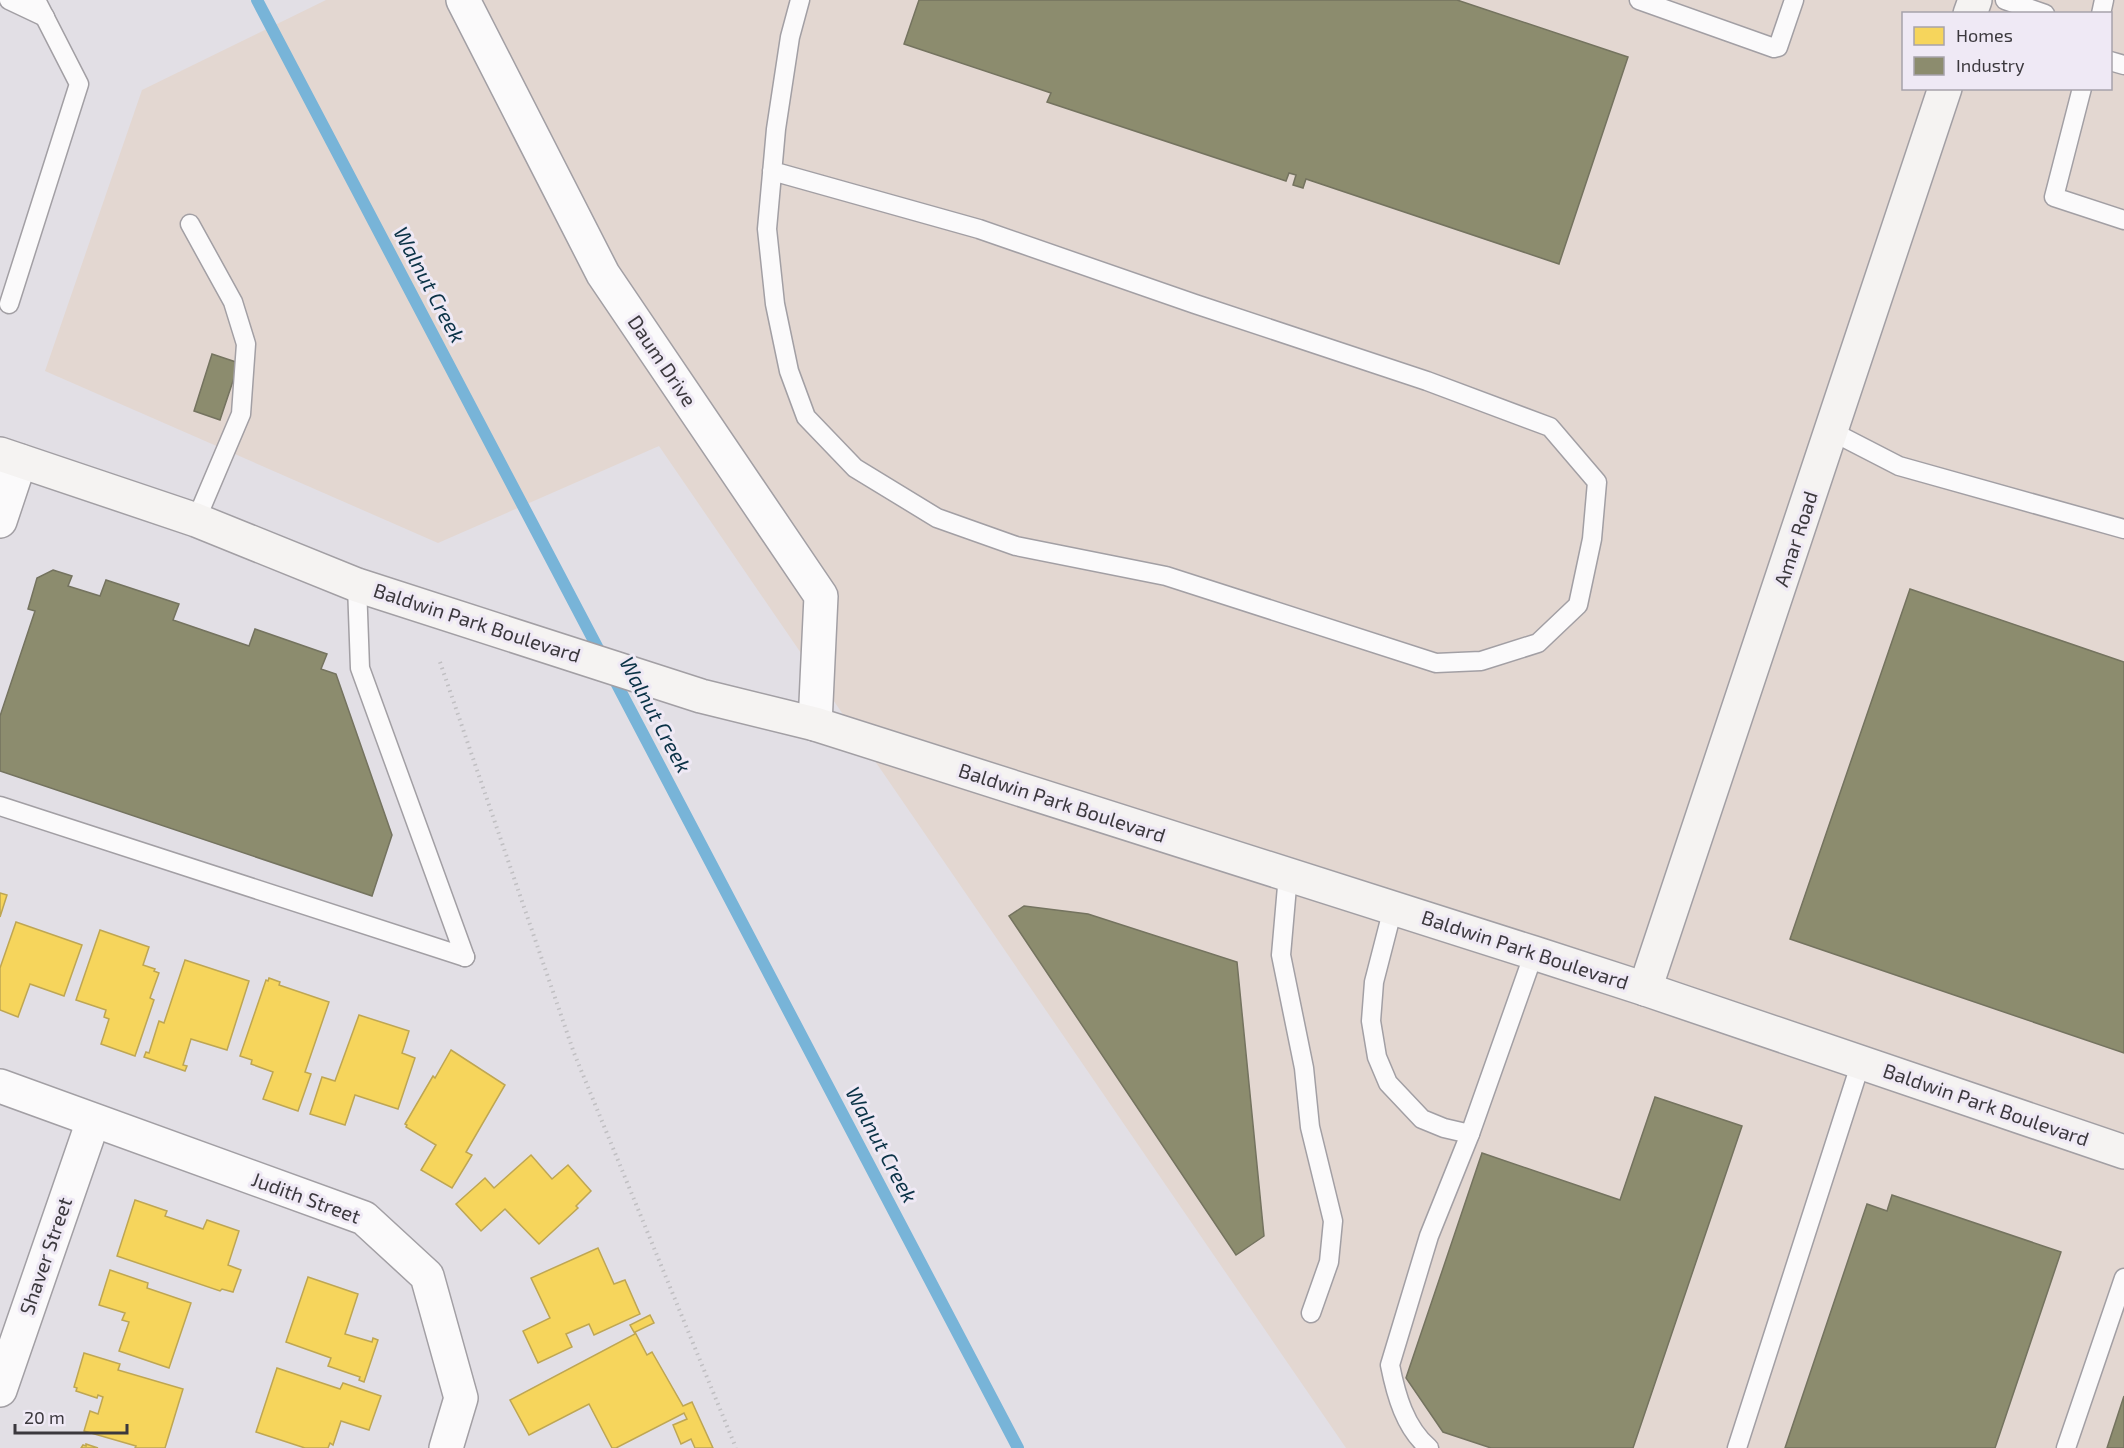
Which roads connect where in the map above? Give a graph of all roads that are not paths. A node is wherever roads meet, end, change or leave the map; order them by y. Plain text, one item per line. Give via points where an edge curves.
1 (9, 0) edge
2 (36, 0) edge
3 (463, 0) edge
4 (800, 0) edge
5 (1639, 0) edge
6 (1794, 0) edge
7 (2005, 0) edge
8 (2039, 12) edge
9 (45, 17) junction
10 (1944, 90) edge
11 (2081, 90) edge
12 (772, 171) junction
13 (2124, 220) edge
14 (190, 224) dead end
15 (9, 304) dead end
16 (1832, 431) junction
17 (10, 458) edge
18 (196, 520) junction
19 (0, 521) edge
20 (2124, 529) edge
21 (357, 585) junction
22 (814, 724) junction
23 (0, 806) edge
24 (1288, 875) junction
25 (1393, 908) junction
26 (1534, 953) junction
27 (1645, 989) junction
28 (1861, 1062) junction
29 (0, 1086) edge
30 (93, 1122) junction
31 (1470, 1134) junction
32 (2124, 1152) edge
33 (2122, 1287) edge
34 (1311, 1313) dead end
35 (0, 1390) edge
36 (446, 1448) edge
37 (1429, 1448) edge
38 (1737, 1448) edge
39 (2066, 1448) edge

1 - 9 lane
2 - 9 lane
3 - 22 street, Daum Drive via 603,274 821,596
4 - 12 lane via 790,37
5 - 6 lane via 1773,48 1778,47
7 - 8 lane
9 - 15 lane via 79,84
10 - 16 main road, Amar Road
11 - 13 lane via 2054,197
12 - 12 lane via 979,229 1427,381 1550,427 1597,482 1592,539 1578,605 1538,643 1481,661 1436,663 1166,576 1016,546 937,518 855,468 806,417 789,370 775,304 767,229
14 - 18 lane via 233,302 246,344 241,414
16 - 20 lane via 1899,466
16 - 27 main road, Amar Road
17 - 18 main road, Baldwin Park Boulevard
17 - 19 street
18 - 21 main road, Baldwin Park Boulevard
21 - 22 main road, Baldwin Park Boulevard via 701,696
21 - 23 lane via 360,668 465,957
22 - 24 main road, Baldwin Park Boulevard
24 - 25 main road, Baldwin Park Boulevard
24 - 34 lane via 1281,955 1304,1068 1310,1127 1333,1221 1329,1262
25 - 26 main road, Baldwin Park Boulevard
25 - 31 lane via 1374,982 1371,1021 1377,1057 1388,1083 1422,1119
26 - 27 main road, Baldwin Park Boulevard
26 - 31 lane
27 - 28 main road, Baldwin Park Boulevard
28 - 32 main road, Baldwin Park Boulevard
28 - 38 lane
29 - 30 street, Judith Street
30 - 35 street, Shaver Street
30 - 36 street, Judith Street via 364,1218 396,1247 427,1276 461,1398
31 - 37 lane via 1430,1236 1390,1365 1406,1419
33 - 39 lane

